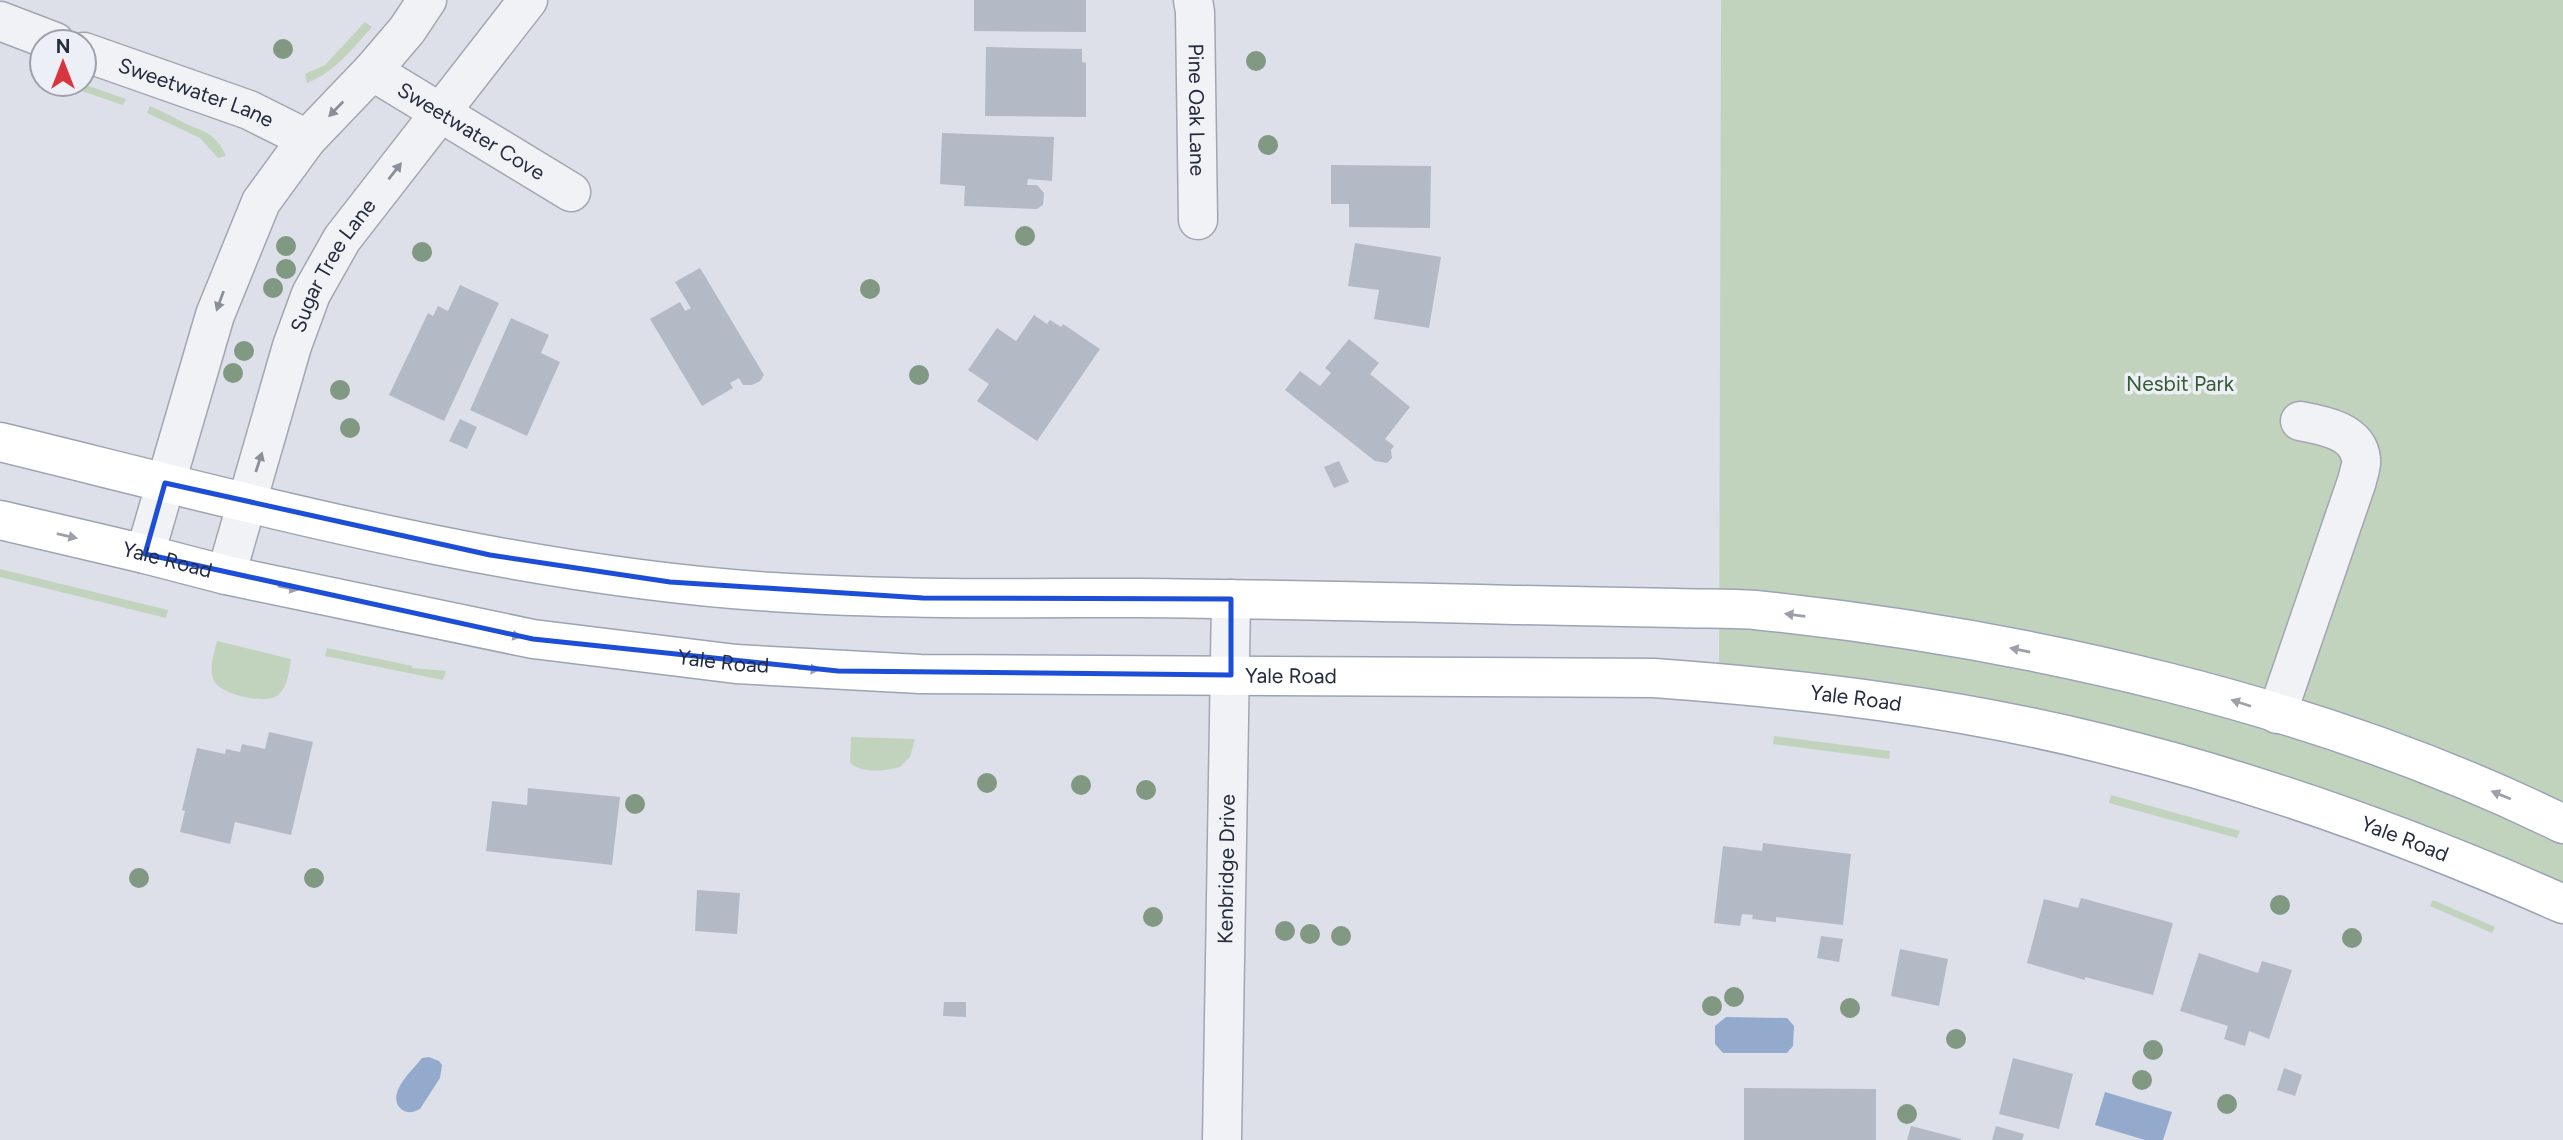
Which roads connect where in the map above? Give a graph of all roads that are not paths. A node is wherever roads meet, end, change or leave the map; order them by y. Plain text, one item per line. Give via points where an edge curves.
1 (427, 0) edge
2 (528, 0) edge
3 (1193, 0) edge
4 (0, 21) edge
5 (28, 32) edge
6 (98, 57) edge
7 (372, 71) junction
8 (440, 114) junction
9 (307, 139) junction
10 (571, 192) dead end
11 (1198, 220) dead end
12 (2300, 421) dead end
13 (0, 442) edge
14 (165, 483) junction
15 (246, 504) junction
16 (0, 520) edge
17 (145, 554) junction
18 (226, 575) junction
19 (1231, 599) junction
20 (1231, 676) junction
21 (2277, 715) junction
22 (2563, 824) edge
23 (2563, 904) edge
24 (1222, 1140) edge

1 - 7 street
2 - 8 street, Sugar Tree Lane
3 - 11 street, Pine Oak Lane
4 - 5 street
6 - 9 street, Sweetwater Lane via 249,110
7 - 8 street, Sweetwater Cove
7 -> 9 street
8 - 10 street, Sweetwater Cove
15 -> 8 street, Sugar Tree Lane via 311,294 342,239
9 -> 14 street via 261,202 229,278
12 - 21 street via 2329,427 2353,440 2361,459
13 - 14 main road
14 - 15 main road
14 - 17 street
15 - 18 street, Sugar Tree Lane
15 - 19 main road via 588,572 770,592
16 -> 17 main road, Yale Road
17 - 18 main road, Yale Road
18 -> 20 main road, Yale Road via 533,639 736,664 920,674
19 - 20 street, Kenbridge Drive
21 -> 19 main road via 2202,692 2008,647 1749,610
20 - 23 main road, Yale Road via 1654,678 1861,698 1980,717 2104,744 2260,788 2436,849
20 - 24 street, Kenbridge Drive
22 -> 21 main road via 2418,761

